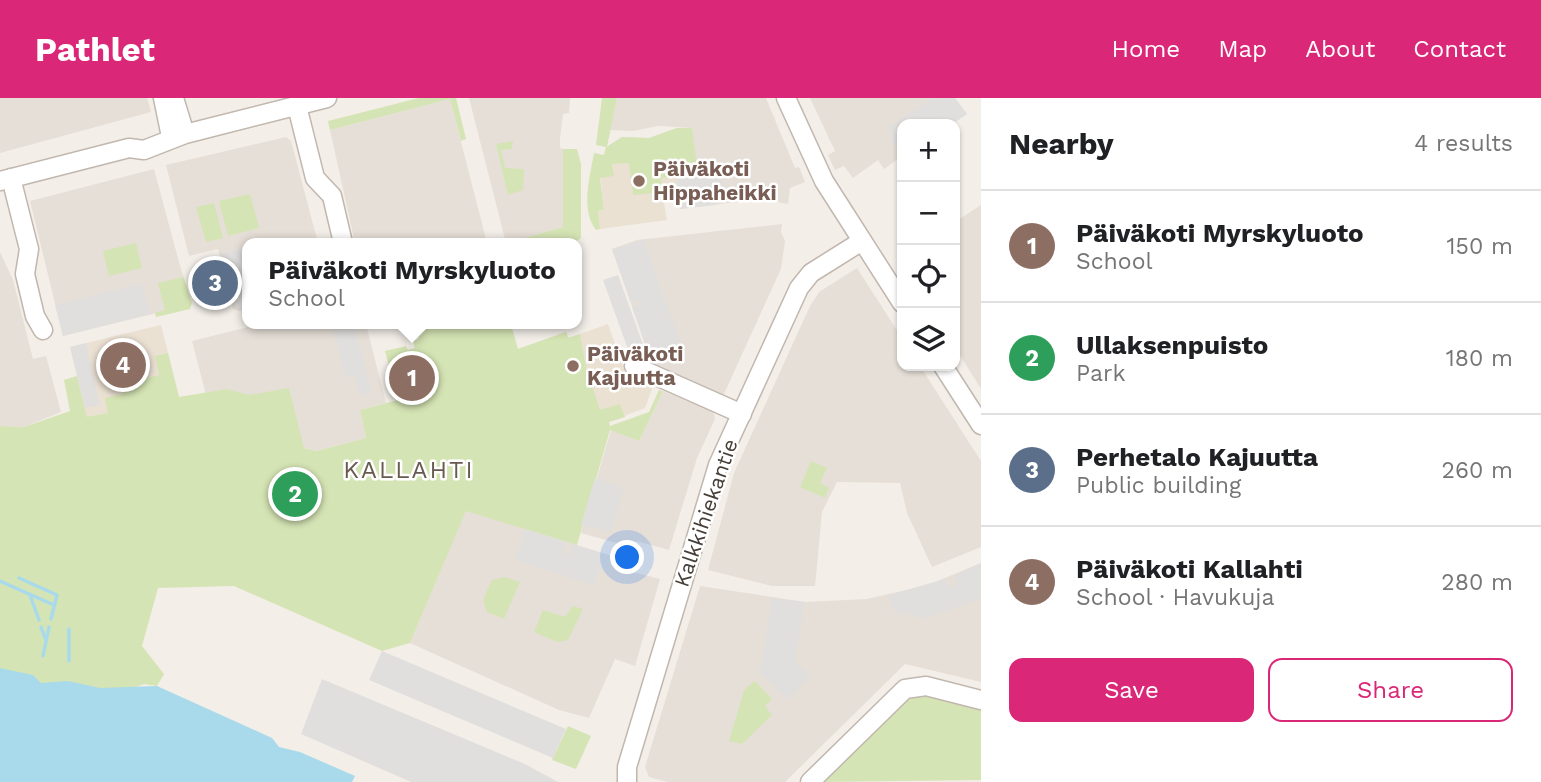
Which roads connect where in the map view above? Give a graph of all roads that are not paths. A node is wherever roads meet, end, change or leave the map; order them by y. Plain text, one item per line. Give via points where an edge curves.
1 (163, 98) edge
2 (174, 98) edge
3 (327, 98) edge
4 (786, 98) edge
5 (297, 106) junction
6 (178, 133) junction
7 (5, 180) edge
8 (342, 238) edge
9 (862, 241) junction
10 (897, 295) edge
11 (43, 330) dead end
12 (634, 366) dead end
13 (946, 371) edge
14 (742, 414) junction
15 (981, 425) edge
16 (981, 700) edge
17 (627, 782) edge
18 (810, 782) edge

1 - 6 street
2 - 6 street
3 - 5 street
4 - 9 street via 816,166
5 - 6 street
5 - 8 street via 315,178 332,196
6 - 7 street via 144,150 129,148
7 - 11 street via 29,249 25,274
9 - 10 street
9 - 14 street, Kalkkihiekantie via 803,282
12 - 14 street
13 - 15 street
14 - 17 street, Kalkkihiekantie via 718,466 627,767
16 - 18 street via 926,687 905,689

